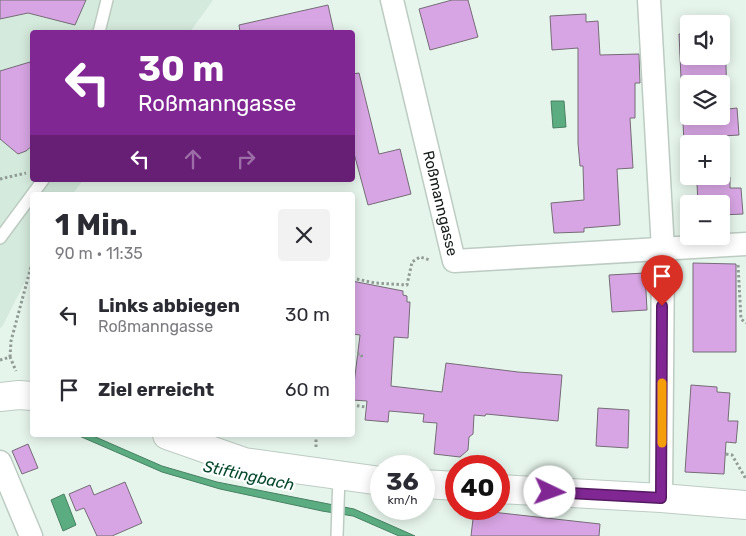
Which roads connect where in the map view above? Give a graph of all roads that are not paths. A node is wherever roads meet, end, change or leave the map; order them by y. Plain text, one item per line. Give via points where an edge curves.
1 (108, 0) edge
2 (392, 0) edge
3 (649, 0) edge
4 (100, 30) edge
5 (30, 197) edge
6 (0, 238) edge
7 (740, 244) edge
8 (663, 250) junction
9 (25, 385) edge
10 (0, 398) edge
11 (173, 437) edge
12 (0, 462) edge
13 (370, 482) edge
14 (339, 484) junction
15 (510, 490) edge
16 (661, 498) junction
17 (746, 505) edge
18 (335, 534) edge
19 (30, 536) edge

1 - 4 lane
2 - 8 street, Roßmanngasse via 454,261
3 - 8 street
5 - 6 lane
7 - 8 street
8 - 16 street
9 - 10 street via 20,395
11 - 14 street via 244,462
12 - 19 street
13 - 14 street
14 - 18 lane
15 - 16 street
16 - 17 street

